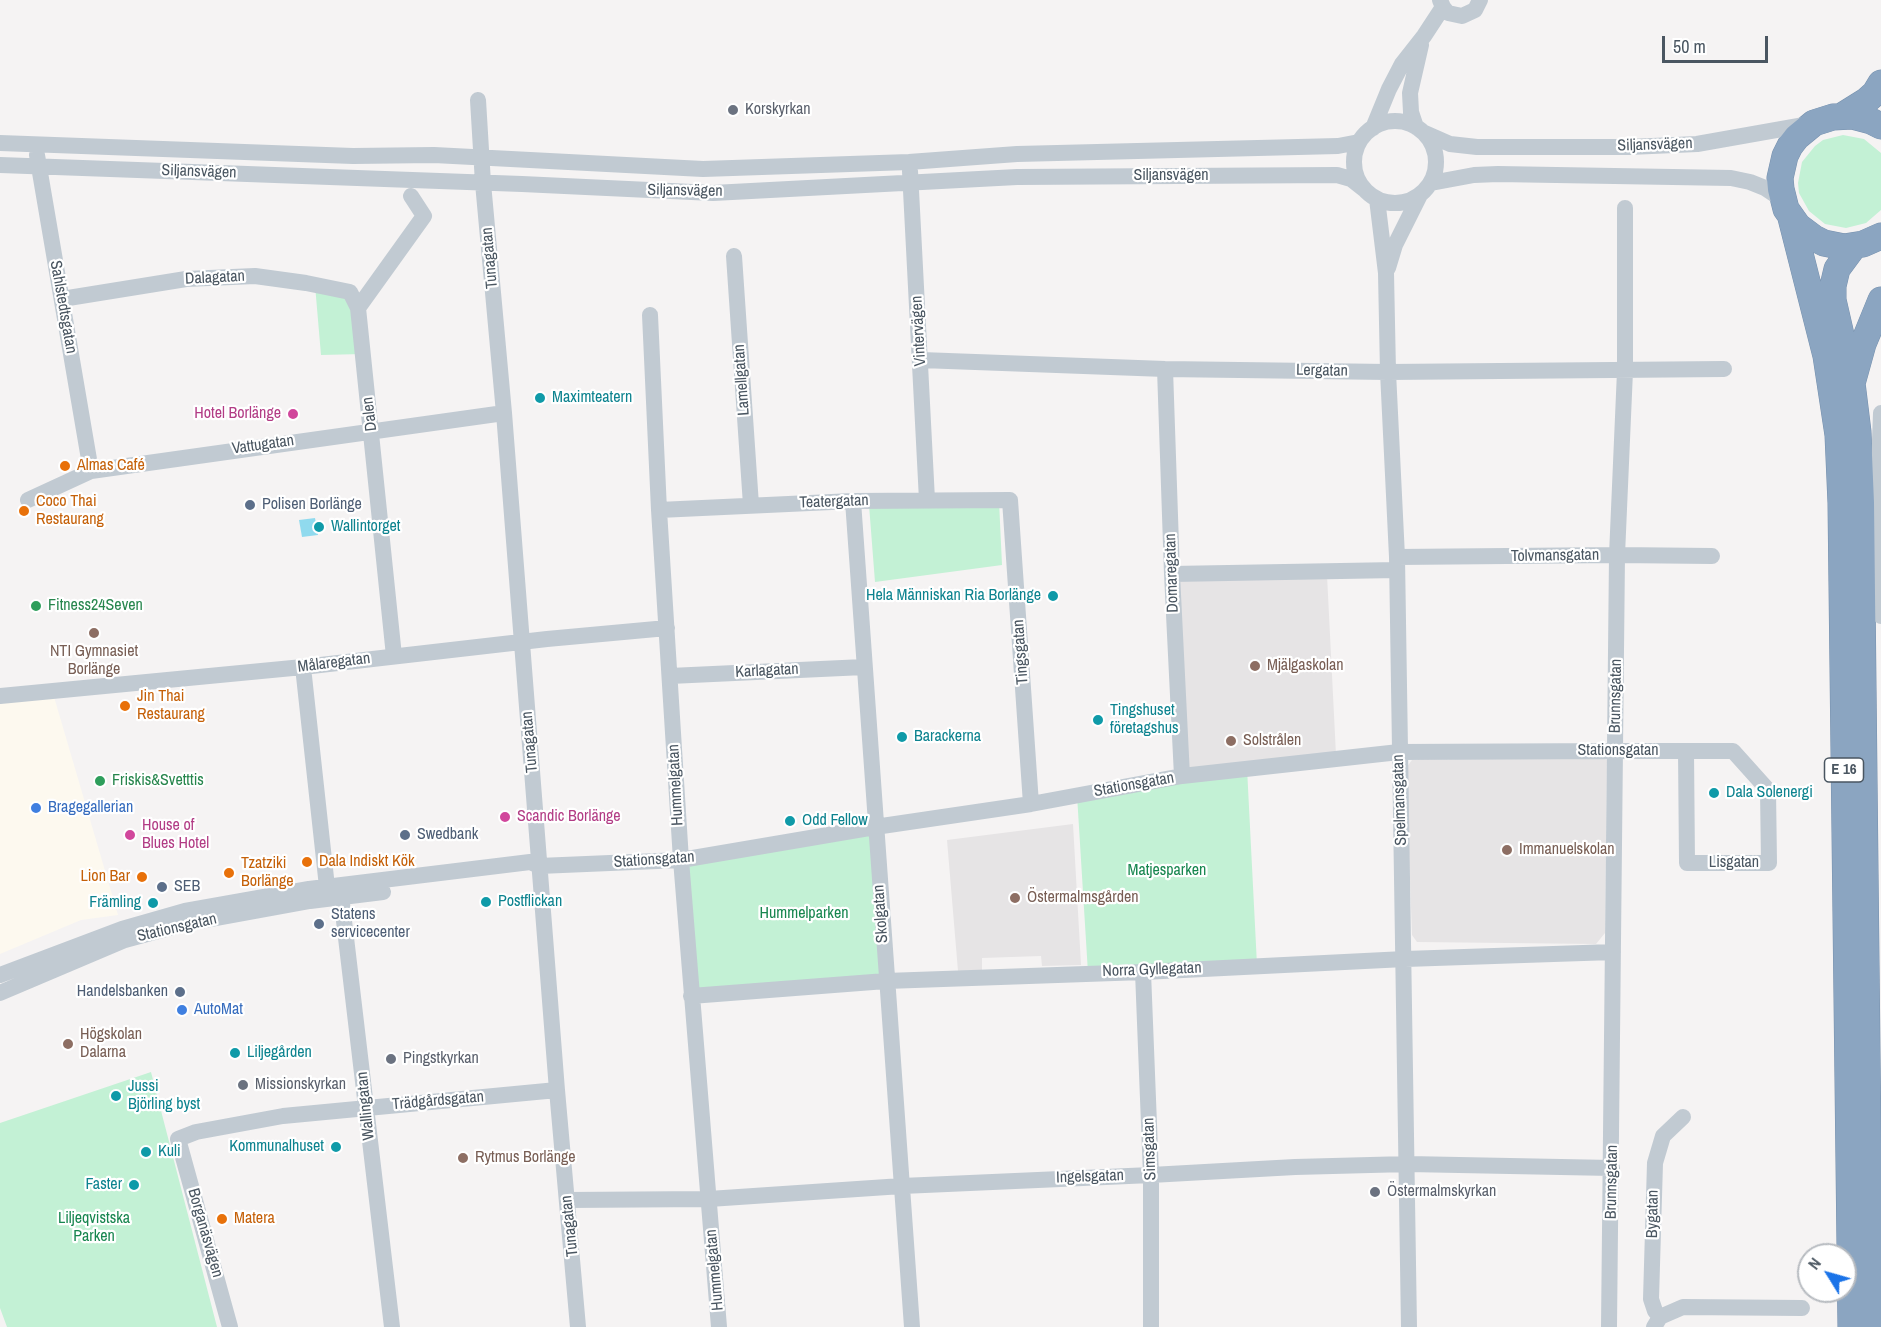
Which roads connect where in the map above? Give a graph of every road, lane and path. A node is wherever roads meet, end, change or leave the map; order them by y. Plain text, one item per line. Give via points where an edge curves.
1 (1480, 0) edge
2 (1442, 4) edge
3 (1424, 36) junction
4 (1881, 83) edge
5 (478, 100) dead end
6 (1842, 116) junction
7 (1814, 123) junction
8 (1881, 126) edge
9 (1373, 128) junction
10 (1420, 130) junction
11 (1359, 142) junction
12 (0, 143) edge
13 (35, 143) junction
14 (482, 157) junction
15 (909, 162) junction
16 (0, 165) edge
17 (38, 166) junction
18 (910, 182) junction
19 (483, 183) junction
20 (1425, 189) junction
21 (1371, 195) junction
22 (411, 196) dead end
23 (1625, 208) dead end
24 (1787, 209) junction
25 (1881, 236) edge
26 (1854, 246) junction
27 (734, 256) dead end
28 (1386, 273) junction
29 (62, 299) junction
30 (1881, 300) edge
31 (358, 308) junction
32 (650, 315) dead end
33 (921, 360) junction
34 (1165, 369) junction
35 (1724, 369) dead end
36 (1625, 371) junction
37 (1388, 372) junction
38 (1852, 383) junction
39 (504, 412) junction
40 (1881, 413) edge
41 (372, 430) junction
42 (92, 471) junction
43 (28, 500) dead end
44 (927, 500) junction
45 (1010, 500) joint
46 (853, 501) junction
47 (751, 505) junction
48 (659, 510) junction
49 (1617, 555) junction
50 (1712, 556) dead end
51 (1397, 564) junction
52 (1172, 574) junction
53 (1881, 616) edge
54 (668, 628) junction
55 (521, 643) junction
56 (394, 656) junction
57 (303, 667) junction
58 (864, 667) junction
59 (670, 676) junction
60 (0, 696) edge
61 (1615, 751) junction
62 (1686, 751) junction
63 (1399, 752) junction
64 (1733, 752) joint
65 (1182, 776) junction
66 (1031, 804) junction
67 (875, 827) junction
68 (681, 860) junction
69 (539, 866) junction
70 (334, 892) junction
71 (1613, 952) junction
72 (1404, 959) junction
73 (1143, 972) junction
74 (0, 975) edge
75 (886, 981) junction
76 (0, 993) edge
77 (691, 996) junction
78 (556, 1090) junction
79 (366, 1107) junction
80 (1683, 1117) dead end
81 (178, 1139) joint
82 (1408, 1164) junction
83 (1612, 1168) junction
84 (1151, 1175) junction
85 (902, 1186) junction
86 (709, 1199) junction
87 (567, 1200) junction
88 (1802, 1308) dead end
89 (1657, 1322) edge
90 (230, 1327) edge
91 (392, 1327) edge
92 (578, 1327) edge
93 (719, 1327) edge
94 (912, 1327) edge
95 (1151, 1327) edge
96 (1409, 1327) edge
97 (1610, 1327) edge
98 (1851, 1327) edge
99 (1870, 1327) edge

1 - 2 street via 1475,10 1462,16 1455,16
2 - 3 street
3 - 9 street via 1402,64
3 - 10 street via 1410,93 1411,112
4 - 6 highway via 1866,101
5 - 14 street, Tunagatan
6 - 7 highway
6 - 8 highway via 1862,118
7 - 10 street, Siljansvägen via 1696,144 1629,147 1477,147 1449,144
7 - 24 highway via 1797,137 1785,156 1780,178
9 - 10 street via 1394,121
9 - 11 street
10 - 20 street via 1432,144 1436,157 1436,171
11 - 15 street, Siljansvägen via 1338,146 1017,154
11 - 21 street via 1355,167 1358,180
12 - 13 street, Siljansvägen
13 - 14 street, Siljansvägen via 352,156
13 - 17 street, Sahlstedtsgatan
14 - 15 street, Siljansvägen via 703,169
14 - 19 street, Tunagatan
15 - 18 street, Vintervägen
16 - 17 street, Siljansvägen
17 - 19 street, Siljansvägen
17 - 29 street, Sahlstedtsgatan
18 - 19 street, Siljansvägen via 713,193
18 - 21 street, Siljansvägen via 1017,177 1337,175 1351,179
18 - 33 street, Vintervägen
19 - 39 street, Tunagatan
20 - 21 street via 1399,203
20 - 24 street, Siljansvägen via 1474,175 1498,174 1731,178 1765,188
20 - 28 street, Spelmansgatan via 1395,245
21 - 28 street, Spelmansgatan
22 - 31 street via 424,216
23 - 36 street, Brunnsgatan
24 - 26 highway via 1806,233 1824,243
24 - 98 highway, E 16 via 1826,356 1838,435
25 - 26 highway
26 - 38 highway, E 16 via 1837,269 1833,286
27 - 47 street, Lamellgatan
28 - 37 street, Spelmansgatan
29 - 31 street, Dalagatan via 186,279 255,276 350,292
29 - 42 street, Sahlstedtsgatan
30 - 38 highway
31 - 41 street, Dalen
32 - 48 street, Hummelgatan
33 - 34 street, Lergatan
33 - 44 street, Vintervägen
34 - 37 street, Lergatan
34 - 52 street, Domaregatan
35 - 36 street, Lergatan
36 - 37 street, Lergatan
36 - 49 street, Brunnsgatan
37 - 51 street, Spelmansgatan
38 - 99 highway, E 16 via 1861,503
39 - 41 street, Vattugatan
39 - 55 street, Tunagatan
40 - 53 street via 1877,519
41 - 42 street, Vattugatan
41 - 56 street, Dalen
42 - 43 street, Vattugatan
44 - 45 street, Teatergatan
44 - 46 street, Teatergatan
45 - 66 street, Tingsgatan
46 - 47 street, Teatergatan
46 - 58 street, Skolgatan
47 - 48 street, Teatergatan
48 - 54 street, Hummelgatan
49 - 50 street, Tolvmansgatan
49 - 51 street, Tolvmansgatan
49 - 61 street, Brunnsgatan
51 - 52 street, Tolvmansgatan
51 - 63 street, Spelmansgatan
52 - 65 street, Domaregatan
54 - 55 street, Målaregatan
54 - 59 street, Hummelgatan
55 - 56 street, Målaregatan
55 - 69 street, Tunagatan
56 - 57 street, Målaregatan
57 - 60 street, Målaregatan
57 - 70 street, Wallingatan
58 - 59 street, Karlagatan
58 - 67 street, Skolgatan
59 - 68 street, Hummelgatan
61 - 62 street, Stationsgatan
61 - 63 street, Stationsgatan
61 - 71 street, Brunnsgatan
62 - 64 street, Stationsgatan
62 - 64 street, Lisgatan via 1687,863 1768,863 1768,790
63 - 65 street, Stationsgatan
63 - 72 street, Spelmansgatan
65 - 66 street, Stationsgatan
66 - 67 street, Stationsgatan
67 - 68 street, Stationsgatan
67 - 75 street, Skolgatan
68 - 69 street, Stationsgatan
68 - 77 street, Hummelgatan
69 - 70 street, Stationsgatan via 531,872
69 - 78 street, Tunagatan
70 - 74 street, Stationsgatan via 174,914 112,932
70 - 76 street, Stationsgatan via 125,940
70 - 79 street, Wallingatan
71 - 72 street, Norra Gyllegatan
71 - 83 street, Brunnsgatan
72 - 73 street, Norra Gyllegatan
72 - 82 street, Spelmansgatan
73 - 75 street, Norra Gyllegatan
73 - 84 street, Simsgatan
75 - 77 street, Norra Gyllegatan
75 - 85 street, Skolgatan
77 - 86 street, Hummelgatan
78 - 79 street, Trädgårdsgatan
78 - 87 street, Tunagatan
79 - 81 street, Trädgårdsgatan via 253,1120
79 - 91 street, Wallingatan
80 - 89 street, Bygatan via 1663,1136 1654,1163 1651,1299
81 - 90 street, Borganäsvägen
82 - 83 street, Ingelsgatan
82 - 84 street, Ingelsgatan
82 - 96 street, Spelmansgatan
83 - 97 street, Brunnsgatan
84 - 85 street, Ingelsgatan
84 - 95 street, Simsgatan
85 - 86 street, Ingelsgatan
85 - 94 street, Skolgatan
86 - 87 street, Ingelsgatan
86 - 93 street, Hummelgatan
87 - 92 street, Tunagatan
88 - 89 street, Bygatan via 1683,1307

